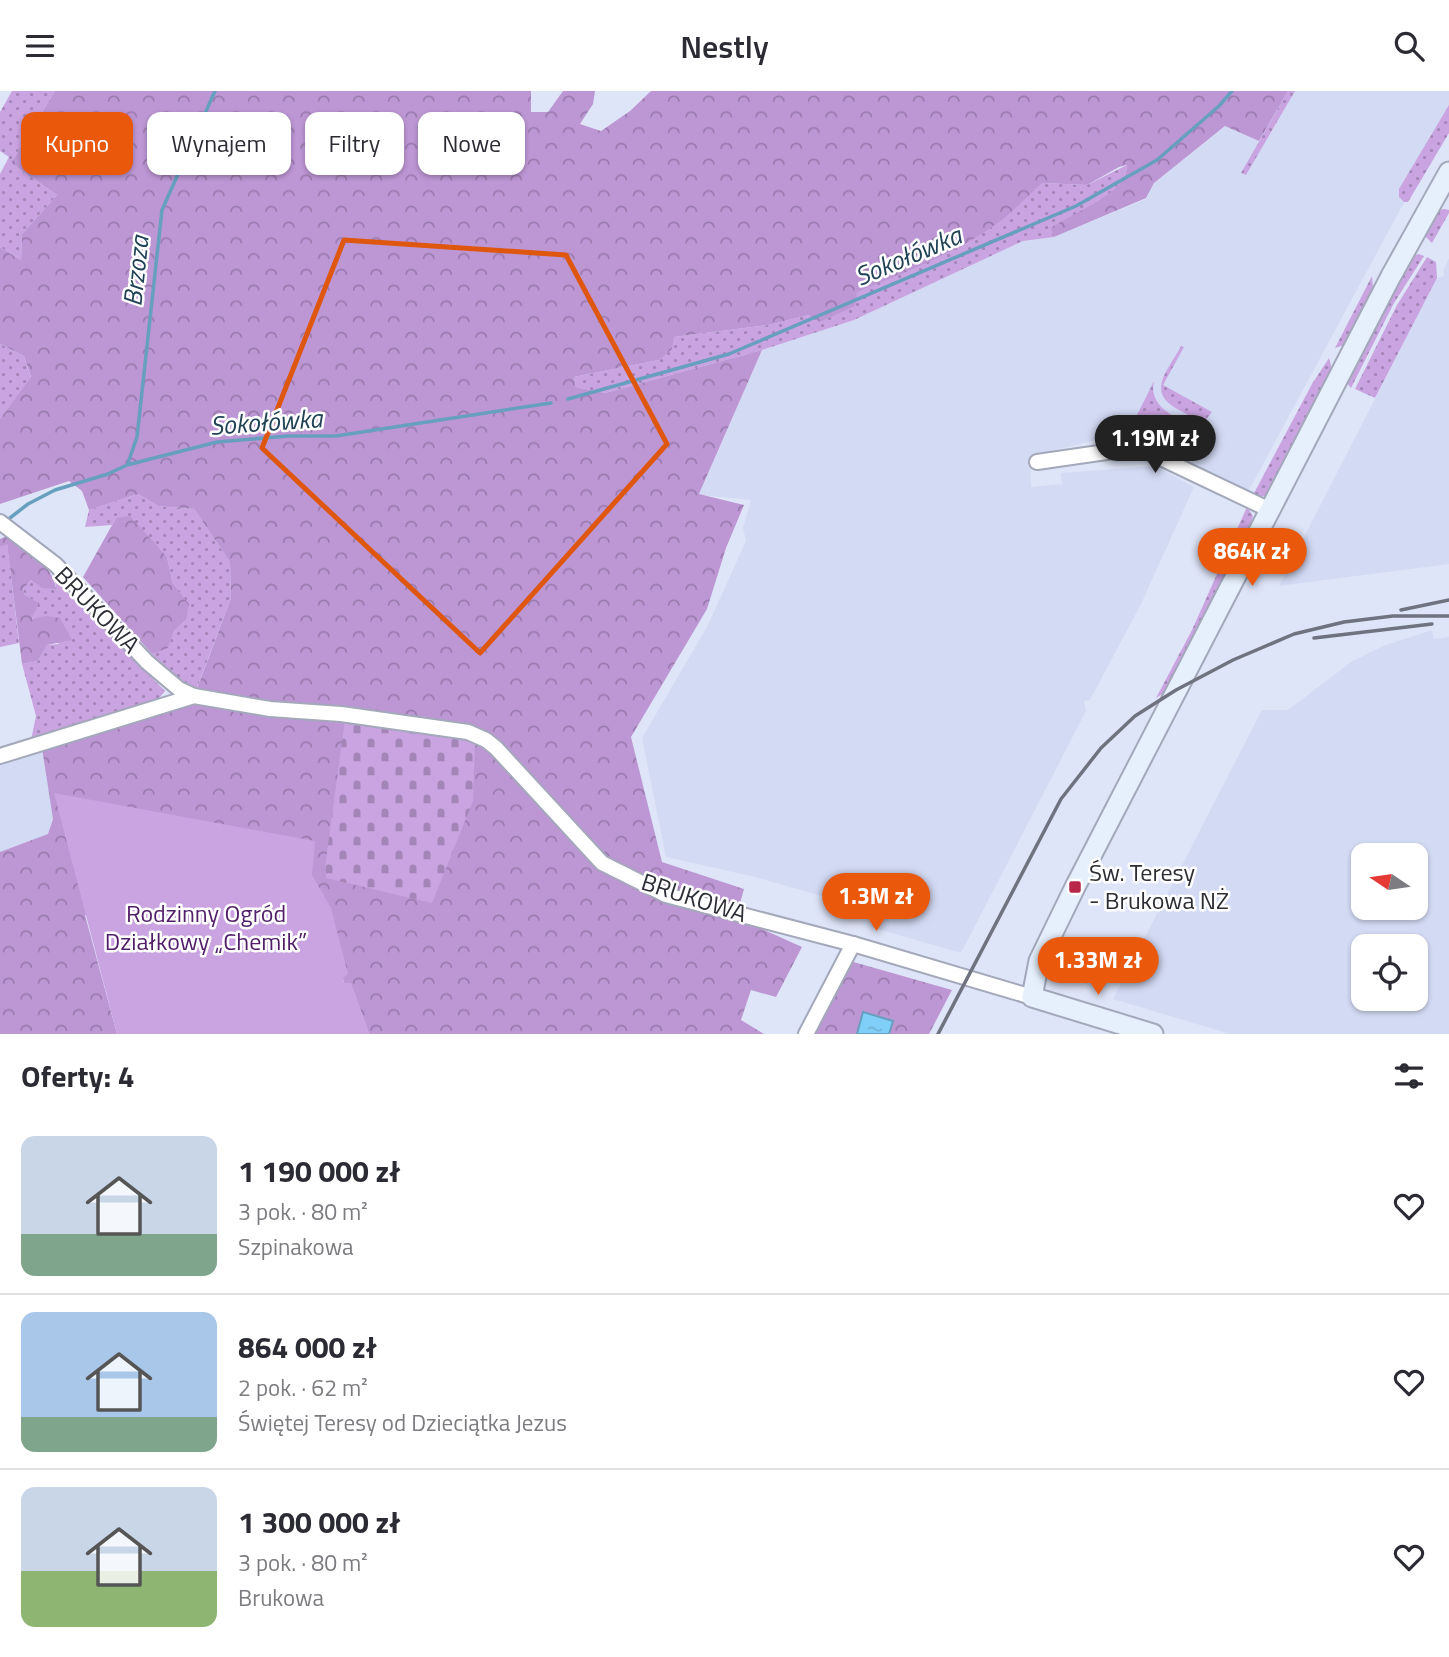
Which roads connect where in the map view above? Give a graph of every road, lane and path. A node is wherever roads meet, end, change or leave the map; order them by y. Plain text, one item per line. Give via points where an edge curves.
1 (1449, 172) edge
2 (1037, 462) dead end
3 (1270, 510) junction
4 (6, 527) edge
5 (194, 696) junction
6 (0, 756) edge
7 (853, 944) junction
8 (1032, 997) junction
9 (806, 1034) edge
10 (1153, 1034) edge

1 - 3 street
2 - 3 street via 1144,450
3 - 8 street via 1049,939 1037,967
4 - 5 street, BRUKOWA via 56,565 162,677
5 - 6 street, BRUKOWA
5 - 7 street, BRUKOWA via 442,727 477,736 496,748 602,863 666,894
7 - 8 street, BRUKOWA
7 - 9 street
8 - 10 street, BRUKOWA

